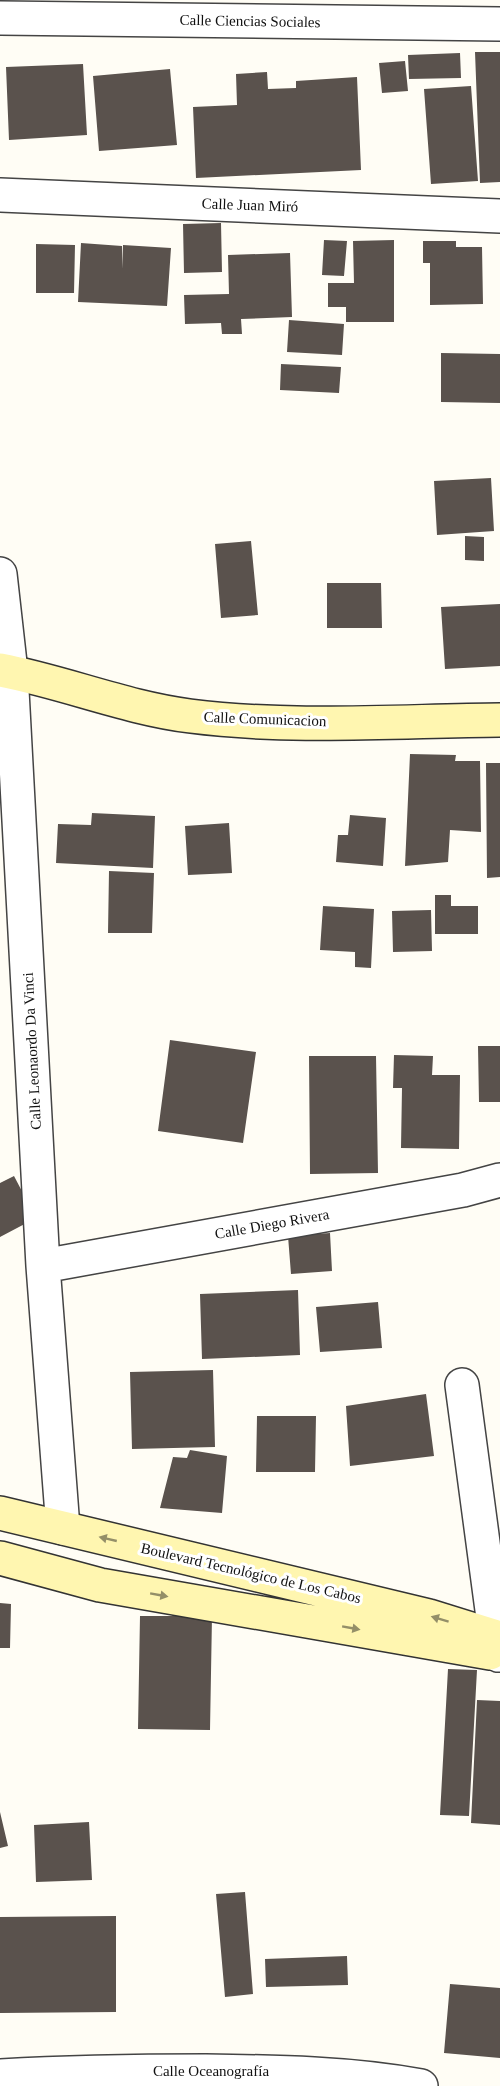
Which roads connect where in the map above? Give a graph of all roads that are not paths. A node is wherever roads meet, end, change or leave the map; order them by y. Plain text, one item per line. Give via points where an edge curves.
1 (499, 0) edge
2 (500, 5) edge
3 (0, 18) edge
4 (500, 24) edge
5 (0, 195) edge
6 (500, 216) edge
7 (0, 574) edge
8 (5, 671) edge
9 (500, 720) edge
10 (500, 1180) edge
11 (43, 1266) junction
12 (462, 1385) dead end
13 (0, 1513) edge
14 (63, 1528) junction
15 (0, 1558) edge
16 (498, 1646) edge
17 (0, 2076) edge
18 (421, 2086) edge

1 - 2 street
3 - 4 street, Calle Ciencias Sociales
5 - 6 street, Calle Juan Miró
7 - 8 street, Calle Leonaordo Da Vinci
8 - 9 street, Calle Comunicacion via 188,716 251,722
8 - 11 street, Calle Leonaordo Da Vinci
10 - 11 street, Calle Diego Rivera
11 - 14 street, Calle Leonaordo Da Vinci
12 - 16 street
13 - 14 street, Boulevard Tecnológico de Los Cabos
16 -> 14 street, Boulevard Tecnológico de Los Cabos via 418,1613
15 -> 16 street, Boulevard Tecnológico de Los Cabos via 100,1585
17 - 18 street, Calle Oceanografía via 99,2071 285,2072 383,2079

